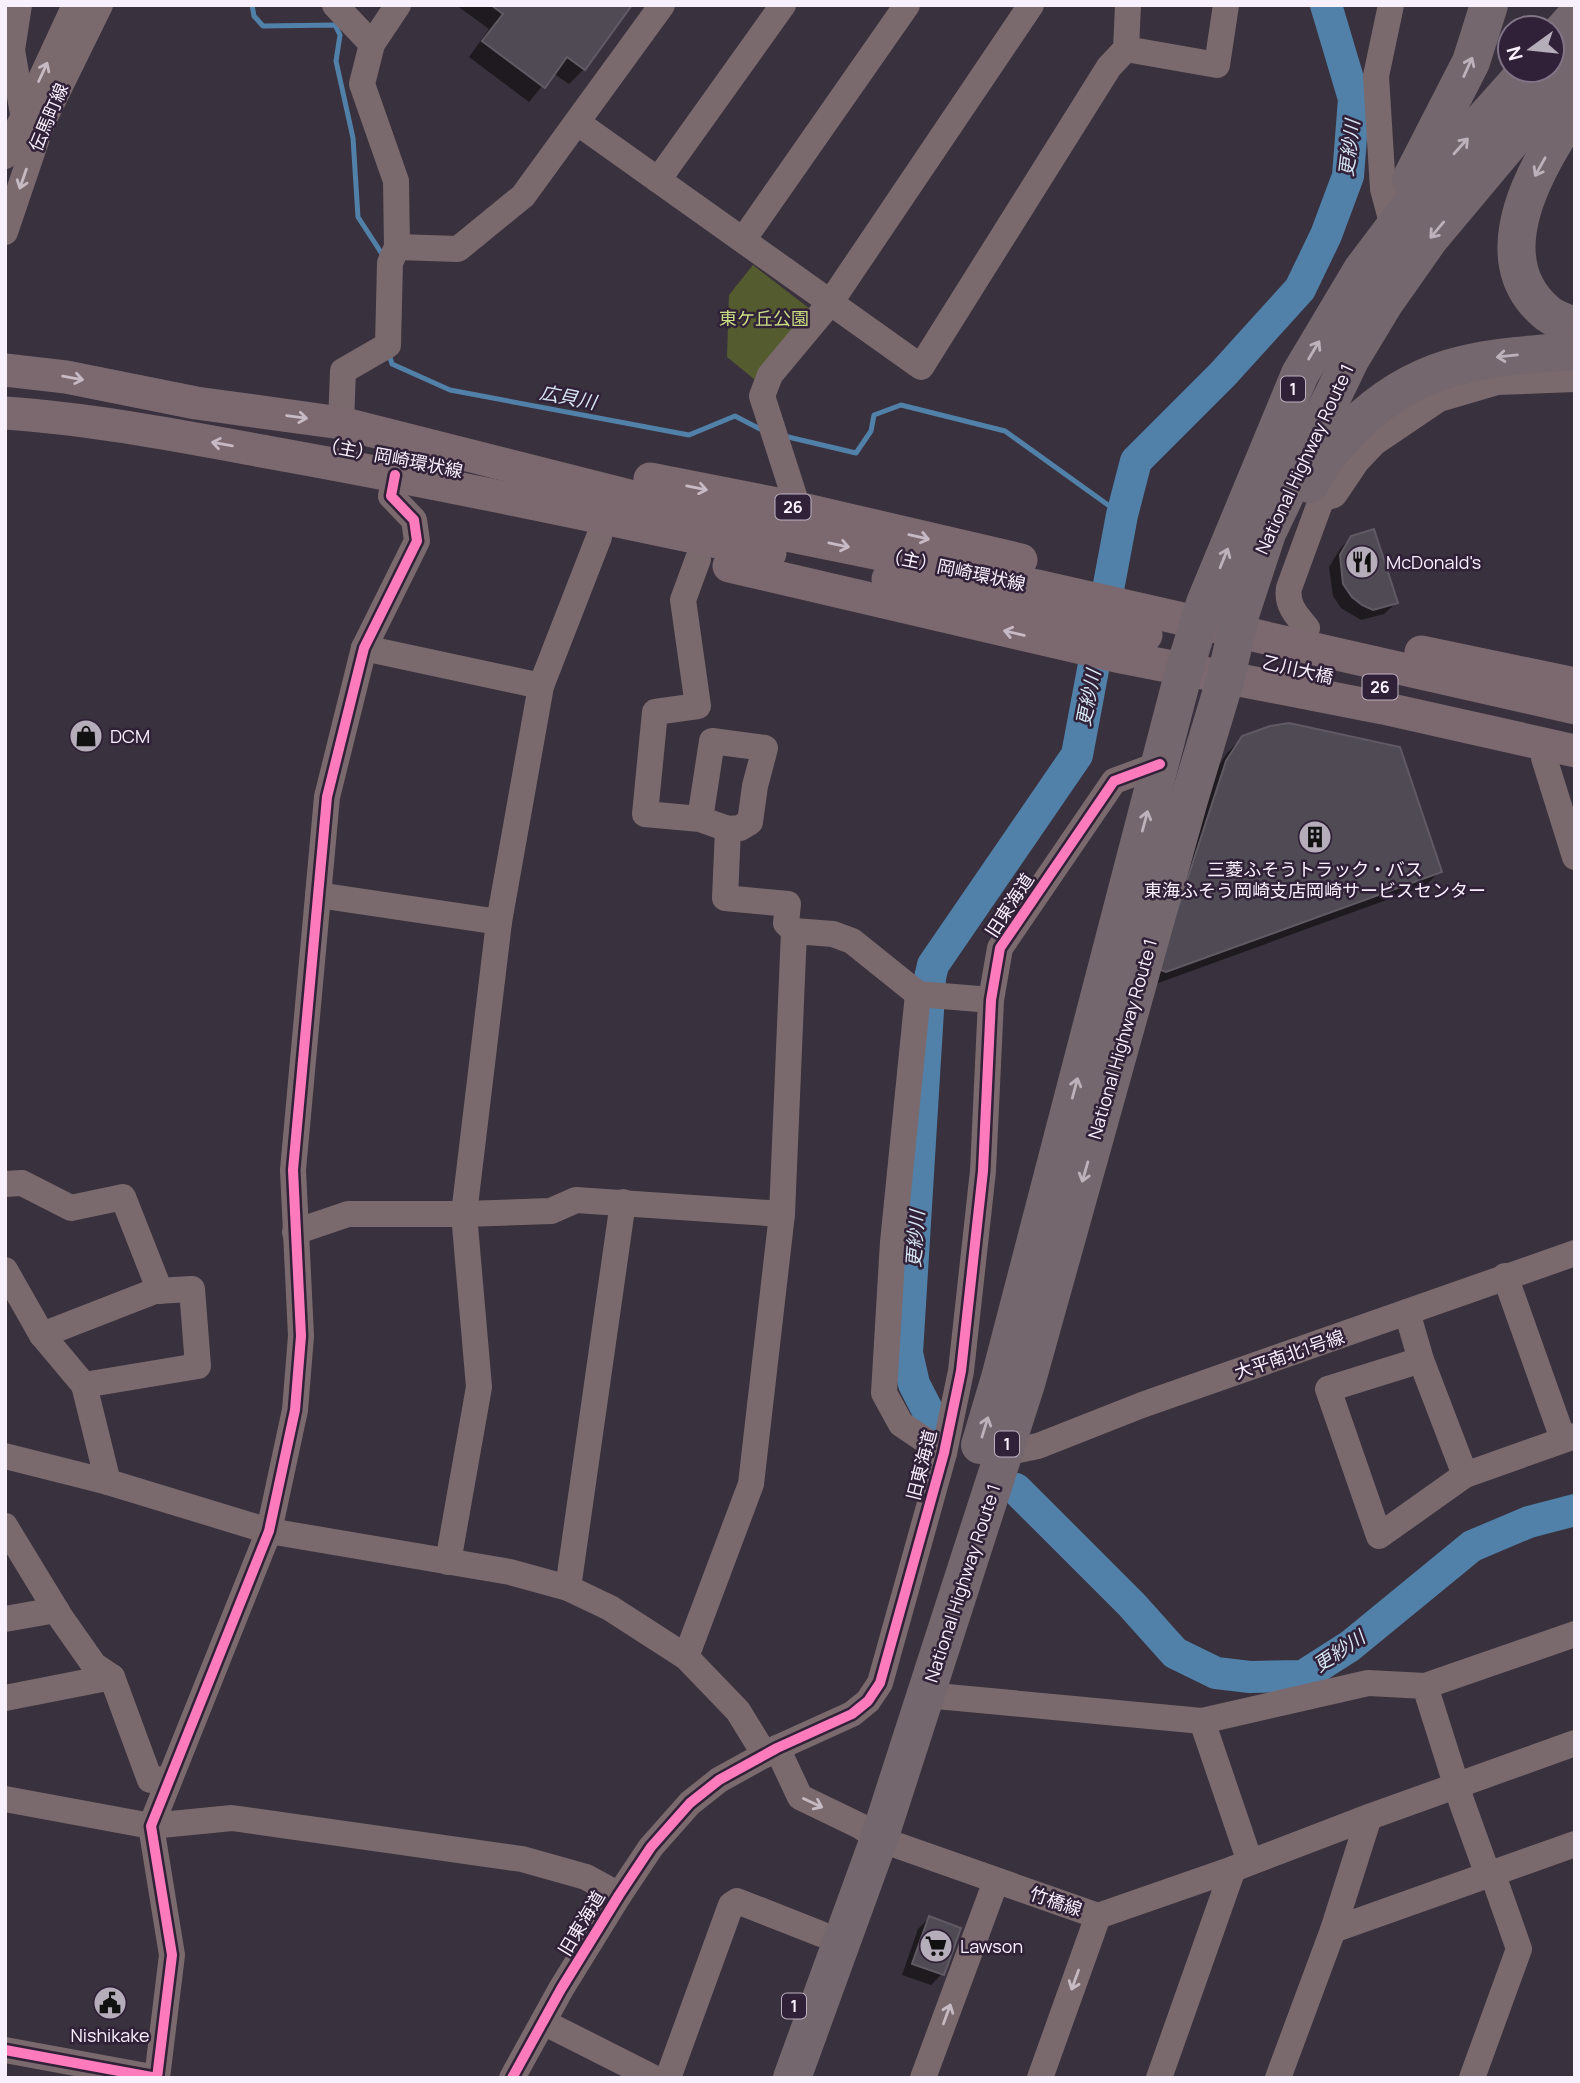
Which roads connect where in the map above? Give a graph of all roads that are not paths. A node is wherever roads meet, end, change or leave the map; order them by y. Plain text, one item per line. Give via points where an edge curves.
1 (19, 5) edge
2 (75, 5) edge
3 (100, 5) edge
4 (335, 5) edge
5 (398, 5) edge
6 (662, 5) edge
7 (783, 5) edge
8 (907, 5) edge
9 (1031, 5) edge
10 (1128, 5) edge
11 (1226, 5) edge
12 (1391, 5) edge
13 (1489, 5) edge
14 (372, 44) junction
15 (1126, 49) junction
16 (1575, 65) edge
17 (1516, 84) edge
18 (1575, 109) edge
19 (33, 119) junction
20 (578, 122) junction
21 (5, 156) edge
22 (658, 180) junction
23 (1397, 224) junction
24 (5, 232) edge
25 (743, 240) junction
26 (397, 247) junction
27 (830, 303) junction
28 (1575, 327) edge
29 (1575, 351) edge
30 (5, 370) edge
31 (1575, 379) edge
32 (5, 413) edge
33 (341, 423) junction
34 (1355, 425) junction
35 (395, 475) junction
36 (1321, 499) junction
37 (797, 508) junction
38 (600, 537) junction
39 (771, 542) junction
40 (698, 559) junction
41 (1205, 603) junction
42 (1249, 614) junction
43 (1307, 628) junction
44 (364, 648) junction
45 (1411, 650) junction
46 (1176, 651) junction
47 (1575, 669) edge
48 (1231, 678) junction
49 (1575, 684) edge
50 (541, 686) junction
51 (1383, 708) junction
52 (1575, 708) edge
53 (1575, 731) edge
54 (1559, 755) edge
55 (1160, 764) junction
56 (1575, 766) edge
57 (700, 819) junction
58 (728, 829) junction
59 (1575, 857) edge
60 (318, 895) junction
61 (499, 922) junction
62 (794, 931) junction
63 (918, 994) junction
64 (991, 1000) junction
65 (5, 1184) edge
66 (623, 1202) junction
67 (464, 1214) junction
68 (782, 1214) junction
69 (295, 1232) junction
70 (1575, 1253) edge
71 (5, 1270) edge
72 (1505, 1276) junction
73 (160, 1291) junction
74 (1407, 1312) junction
75 (42, 1335) junction
76 (1421, 1360) junction
77 (961, 1371) junction
78 (1013, 1381) junction
79 (84, 1385) junction
80 (1569, 1438) edge
81 (944, 1453) junction
82 (1004, 1453) junction
83 (5, 1456) edge
84 (1465, 1475) junction
85 (108, 1482) junction
86 (5, 1526) edge
87 (269, 1531) junction
88 (448, 1562) junction
89 (568, 1588) junction
90 (56, 1610) junction
91 (5, 1619) edge
92 (1575, 1634) edge
93 (686, 1657) junction
94 (112, 1677) junction
95 (1425, 1686) junction
96 (926, 1695) junction
97 (5, 1698) edge
98 (1202, 1721) junction
99 (1575, 1744) edge
100 (771, 1751) junction
101 (169, 1779) junction
102 (1458, 1785) junction
103 (5, 1799) edge
104 (1369, 1817) junction
105 (151, 1826) junction
106 (870, 1833) junction
107 (1575, 1844) edge
108 (1241, 1866) junction
109 (1493, 1875) junction
110 (996, 1881) junction
111 (619, 1895) junction
112 (1098, 1916) junction
113 (1333, 1930) junction
114 (821, 1934) junction
115 (543, 2022) junction
116 (5, 2050) edge
117 (512, 2078) edge
118 (654, 2078) edge
119 (668, 2078) edge
120 (768, 2078) edge
121 (792, 2078) edge
122 (923, 2078) edge
123 (1040, 2078) edge
124 (1159, 2078) edge
125 (1279, 2078) edge
126 (1472, 2078) edge

1 - 19 street via 12,50
19 -> 2 street, 伝馬町線
3 - 19 street, 伝馬町線
4 - 14 street
5 - 14 street
6 - 20 street
7 - 22 street
8 - 25 street
9 - 27 street
10 - 15 street
11 - 15 street via 1217,65
12 - 23 street via 1376,76 1383,189
23 -> 13 highway via 1408,186 1471,62
14 - 26 street via 362,84 396,181
15 - 27 street via 1109,67 921,367
16 -> 42 highway, National Highway Route 1 / 1 via 1430,238 1350,360 1254,567
23 -> 17 highway, National Highway Route 1 / 1
18 -> 28 highway via 1534,178 1519,218 1515,260 1525,289 1547,313
19 - 21 street, 伝馬町線
19 -> 24 street, 伝馬町線
20 - 22 street
20 - 26 street via 523,196 458,249
22 - 25 street
41 -> 23 highway, National Highway Route 1 / 1 via 1300,374 1362,270
25 - 27 street
26 - 33 street via 390,263 388,345 343,371
27 - 37 street via 770,375 762,396
29 -> 34 highway via 1480,359 1436,372 1394,393
30 -> 33 main road, （主）岡崎環状線 / 26
31 - 36 street via 1497,382 1439,399 1374,443 1334,495
35 -> 32 main road, （主）岡崎環状線 / 26 via 130,427
33 -> 37 main road, 26
33 - 39 main road, （主）岡崎環状線 / 26
34 - 36 street
34 - 42 highway via 1314,476
35 - 38 main road, 26
35 - 39 main road, （主）岡崎環状線 / 26
35 - 44 street via 391,496 414,520 417,541
36 - 43 street via 1288,595 1292,610
37 -> 41 main road, 26
38 - 40 main road, 26
38 - 50 street
39 - 46 main road, （主）岡崎環状線 / 26
39 -> 52 main road, （主）岡崎環状線 / 26 via 1037,586
46 -> 40 main road, 26 via 1116,656
40 - 57 street via 683,600 698,706 655,712 645,814
41 - 42 main road, 26
41 - 46 highway, National Highway Route 1 / 1
42 - 43 main road, 26
42 - 48 highway, National Highway Route 1 / 1
43 - 45 main road, 26
44 - 50 street
44 - 60 street via 327,797
45 - 47 street via 1512,656
45 - 49 main road, 26
46 - 48 main road, 26
46 - 53 main road, 乙川大橋 / 26
46 - 55 highway, National Highway Route 1 / 1
48 - 51 main road, 26
48 -> 78 highway, National Highway Route 1 / 1 via 1189,800
50 - 61 street
51 - 54 main road, 26 via 1501,734
51 - 54 street via 1423,726
54 - 56 street
54 - 59 street
55 - 64 street, 旧東海道 via 1114,781 1000,948
78 -> 55 highway, National Highway Route 1 / 1
57 - 58 street
57 - 58 street via 712,741 765,748 750,821
58 - 62 street via 725,898 788,904 786,923
60 - 61 street
60 - 69 street via 293,1170
61 - 67 street
62 - 63 street via 833,934 852,941
62 - 68 street
63 - 64 street
63 - 81 street via 893,1242 884,1393 901,1423
64 - 77 street, 旧東海道 via 983,1171
65 - 73 street via 22,1183 71,1208 123,1196
66 - 67 street via 576,1200 551,1211
66 - 68 street
66 - 89 street
67 - 69 street via 348,1214
67 - 88 street via 479,1387
68 - 93 street via 751,1484
69 - 87 street via 301,1336 295,1410
70 - 72 street, 大平南北1号線
71 - 75 street
72 - 74 street, 大平南北1号線
72 - 80 street
73 - 75 street
73 - 79 street via 192,1289 198,1366
74 - 76 street
74 - 82 street, 大平南北1号線 via 1038,1446
75 - 79 street
76 - 84 street
76 - 84 street via 1328,1389 1380,1536
77 - 78 street
77 - 81 street, 旧東海道
78 - 82 highway, National Highway Route 1 / 1
106 -> 78 highway, National Highway Route 1 / 1 via 904,1700
79 - 85 street
80 - 84 street
81 - 100 street, 旧東海道 via 880,1683 852,1714
82 - 96 highway, National Highway Route 1 / 1
83 - 85 street, 竹橋線
85 - 87 street, 竹橋線
86 - 90 street
87 - 88 street, 竹橋線
87 - 101 street
88 - 89 street, 竹橋線
89 - 93 street, 竹橋線 via 610,1608
90 - 91 street
90 - 94 street via 94,1665
92 - 95 street
93 - 100 street, 竹橋線
94 - 97 street
94 - 101 street via 149,1780
95 - 98 street via 1368,1683
95 - 102 street
96 - 98 street
96 - 106 highway, National Highway Route 1 / 1
98 - 108 street
99 - 102 street, 竹橋線
100 -> 106 street, 竹橋線 via 800,1797
100 - 111 street, 旧東海道 via 719,1780 691,1803 651,1847
101 - 105 street
102 - 104 street, 竹橋線
102 - 109 street via 1484,1864
103 - 105 street
104 - 108 street, 竹橋線
104 - 113 street
105 - 111 street via 232,1818 522,1859 586,1877
105 - 116 street via 172,1955 157,2078
106 - 110 street, 竹橋線
106 - 114 highway, National Highway Route 1 / 1
106 - 121 highway, National Highway Route 1 / 1
107 - 109 street
108 - 112 street, 竹橋線
108 - 124 street
109 - 113 street
109 - 126 street via 1519,1949
110 - 112 street, 竹橋線
122 -> 110 street
111 - 115 street, 旧東海道
112 -> 123 street
113 - 125 street
114 - 119 street via 737,1901 731,1905
114 - 120 highway, National Highway Route 1 / 1
115 - 117 street, 旧東海道
115 - 118 street

